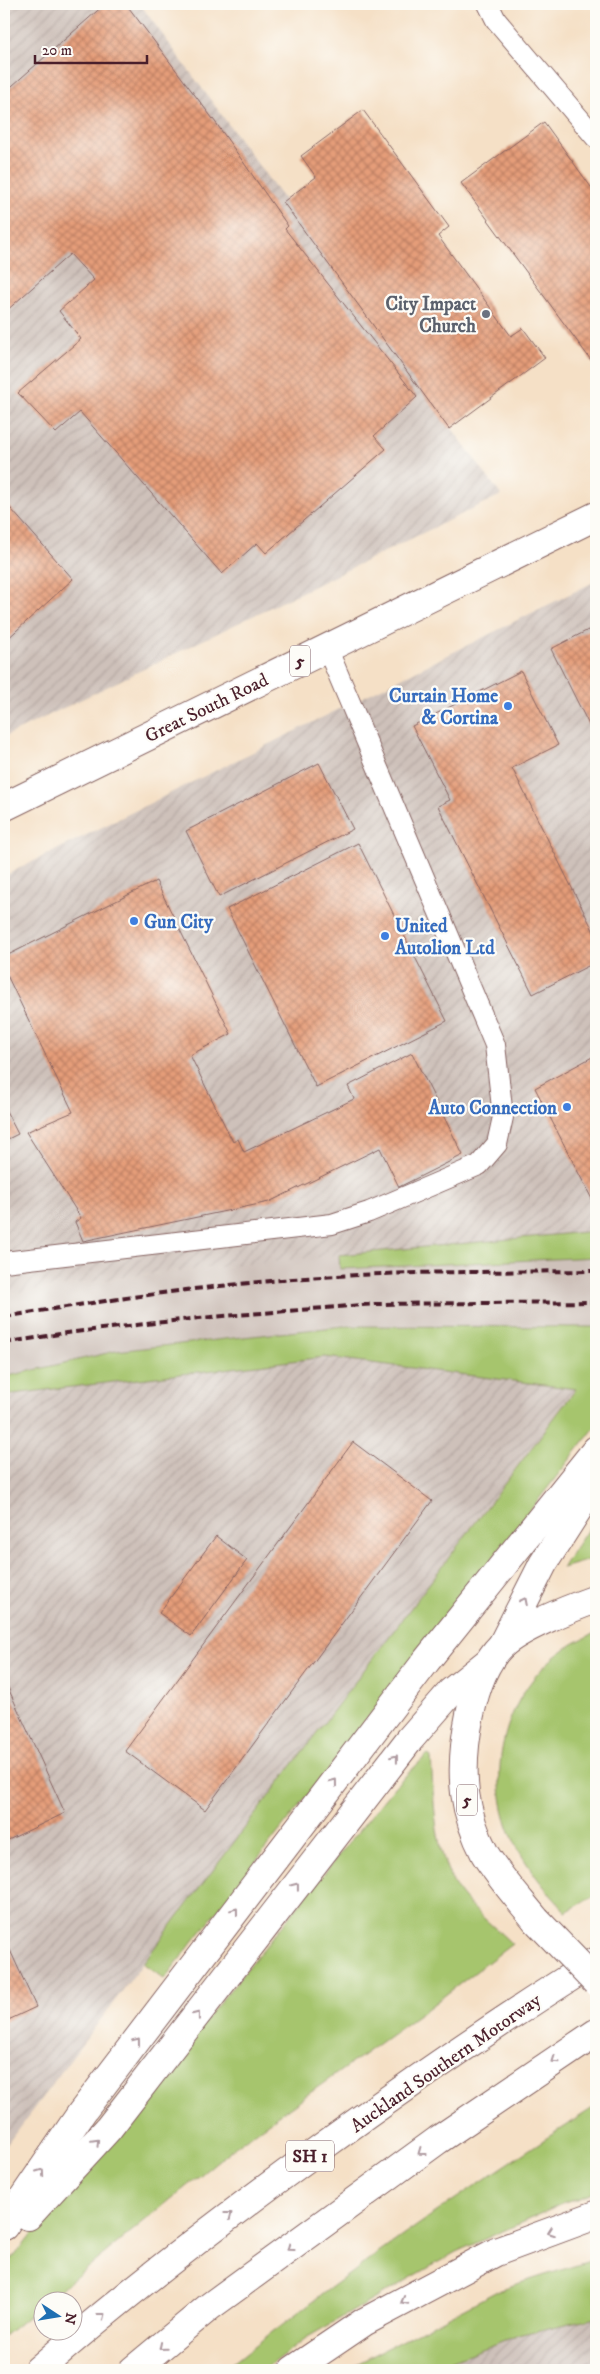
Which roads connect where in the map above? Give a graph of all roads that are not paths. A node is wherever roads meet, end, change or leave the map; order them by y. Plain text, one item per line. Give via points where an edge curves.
1 (488, 4) edge
2 (596, 138) edge
3 (596, 516) edge
4 (327, 648) junction
5 (4, 807) edge
6 (4, 1262) edge
7 (596, 1450) edge
8 (596, 1481) edge
9 (596, 1599) edge
10 (495, 1654) junction
11 (596, 1961) edge
12 (596, 1982) edge
13 (596, 2033) edge
14 (596, 2215) edge
15 (4, 2226) edge
16 (4, 2242) edge
17 (38, 2370) edge
18 (133, 2370) edge
19 (292, 2370) edge

1 - 2 lane via 496,20
3 - 4 main road, Great South Road / 5
4 - 5 main road, Great South Road / 5
4 - 6 lane via 495,1045 503,1117 497,1144 478,1165 332,1224
15 -> 7 main road via 82,2112 433,1653
10 -> 8 main road, 5 via 543,1564
9 - 10 main road via 543,1621
10 - 12 main road, 5, bridge via 476,1688 471,1712 465,1754 465,1792 471,1821 486,1854 536,1920
16 -> 10 main road via 108,2129 410,1739 451,1692
17 -> 11 main road, Auckland Southern Motorway / SH 1 via 239,2208 402,2089
13 -> 18 main road via 438,2140 209,2308
14 -> 19 main road via 496,2252 364,2322

